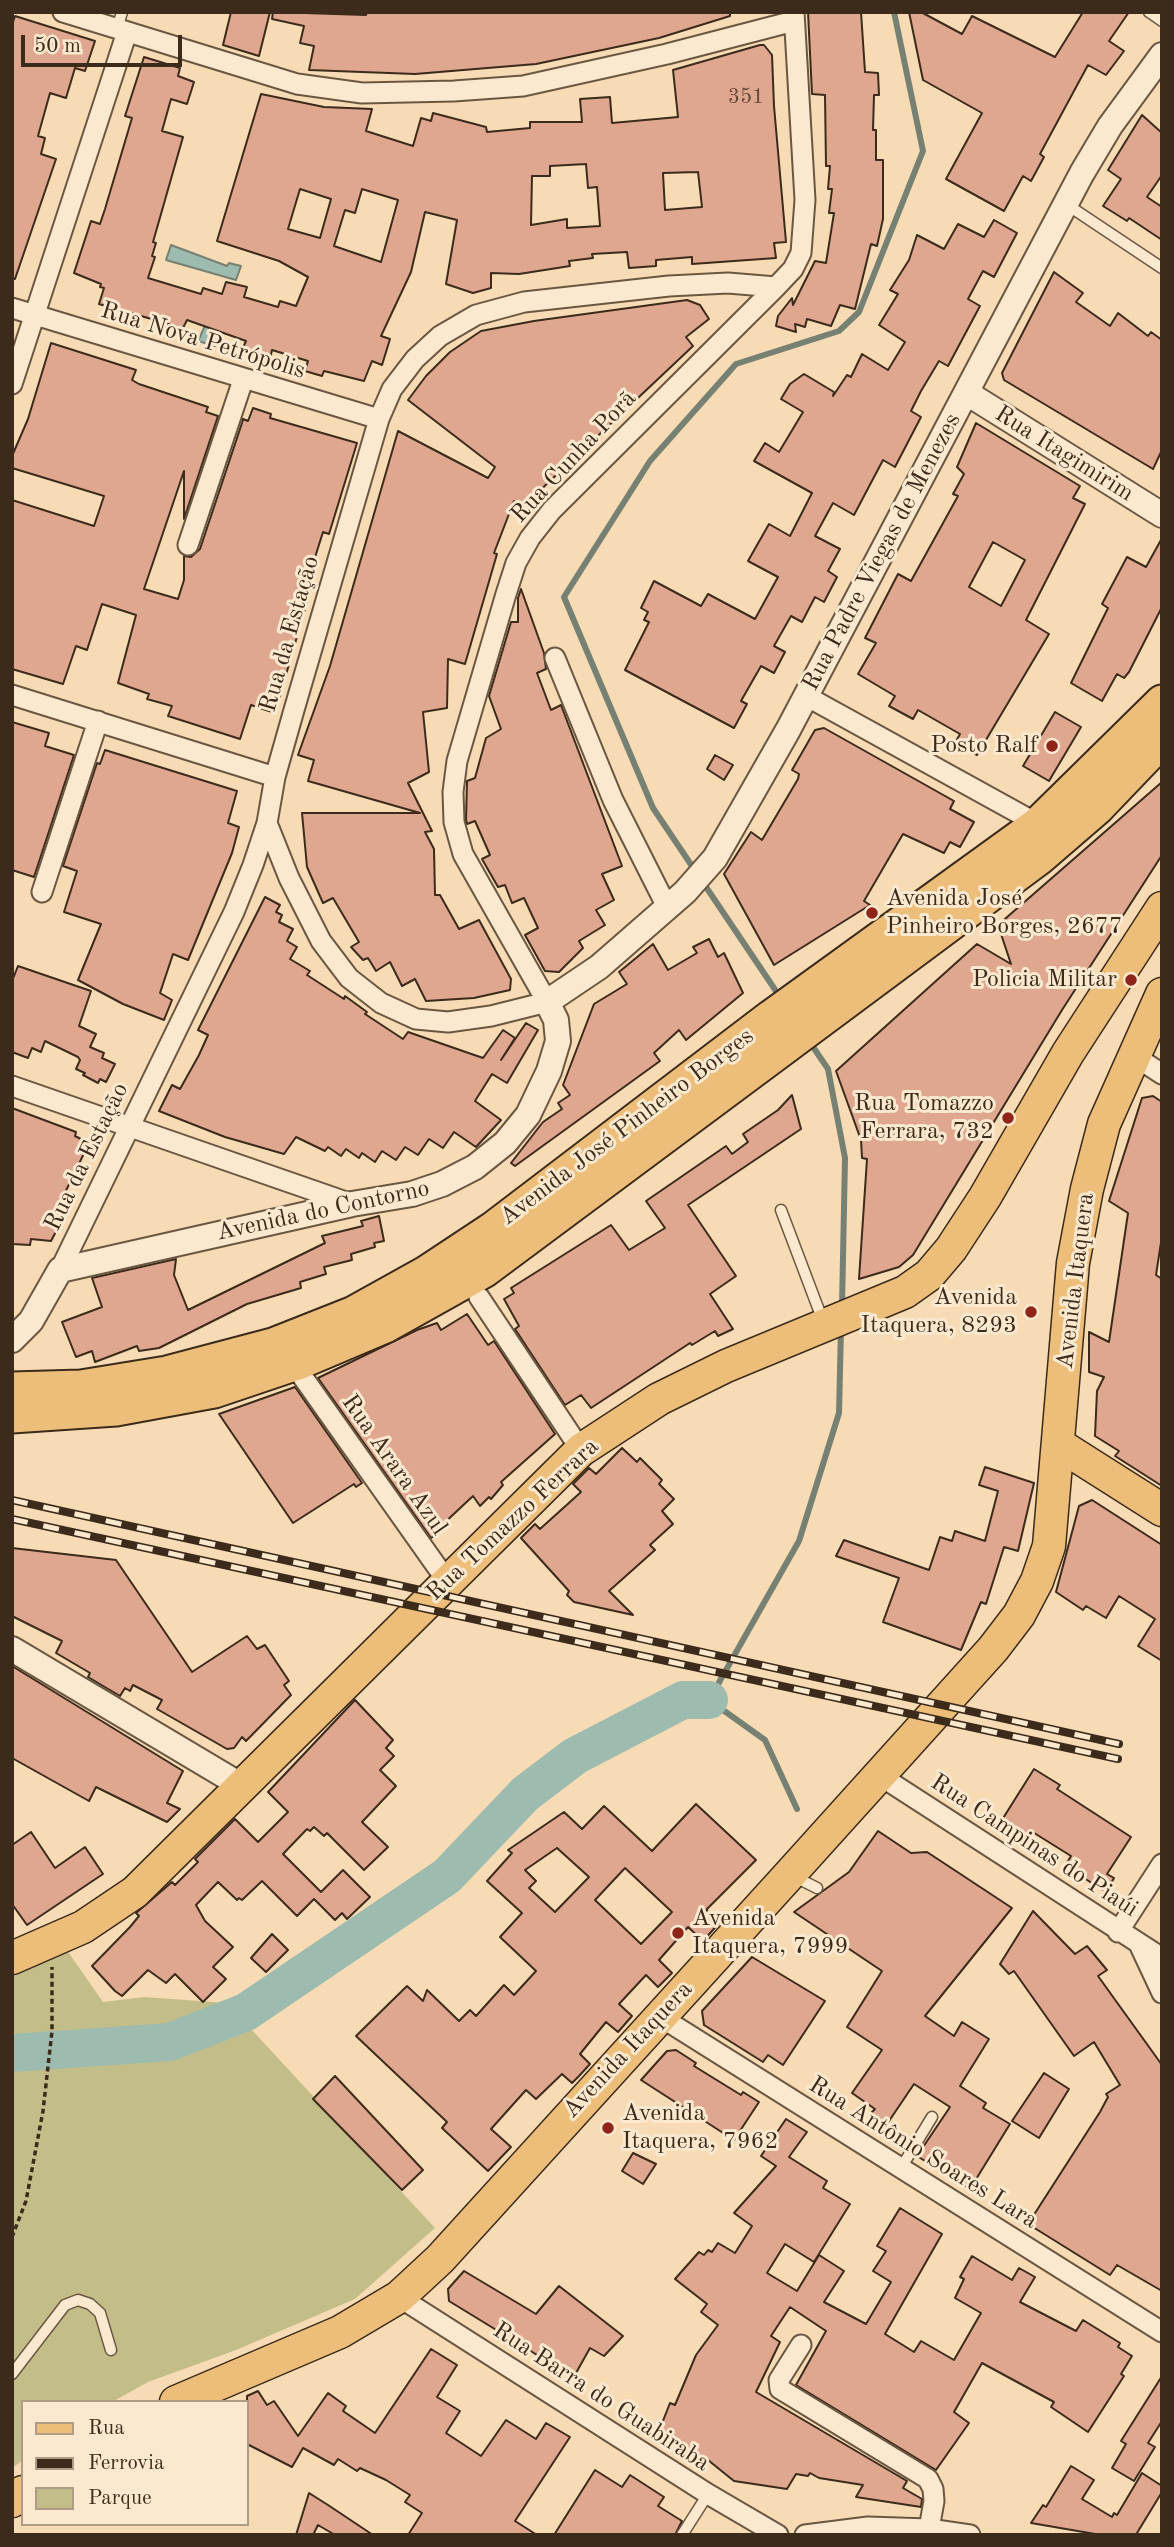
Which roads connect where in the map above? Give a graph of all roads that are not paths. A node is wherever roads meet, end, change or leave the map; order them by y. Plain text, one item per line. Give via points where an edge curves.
1 (63, 12) edge
2 (1149, 12) edge
3 (794, 17) edge
4 (1162, 21) edge
5 (122, 25) edge
6 (1162, 55) edge
7 (1066, 204) junction
8 (1162, 268) edge
9 (776, 287) junction
10 (12, 308) edge
11 (34, 315) junction
12 (243, 380) junction
13 (12, 384) edge
14 (967, 393) junction
15 (379, 419) junction
16 (1162, 515) edge
17 (188, 545) dead end
18 (555, 658) dead end
19 (12, 695) edge
20 (806, 696) junction
21 (1162, 702) edge
22 (98, 721) junction
23 (1162, 740) edge
24 (275, 777) junction
25 (267, 823) junction
26 (1038, 824) junction
27 (42, 892) dead end
28 (676, 900) junction
29 (1162, 908) edge
30 (1162, 994) edge
31 (547, 1002) junction
32 (815, 1006) junction
33 (1149, 1065) edge
34 (12, 1086) edge
35 (130, 1126) junction
36 (352, 1203) junction
37 (781, 1210) dead end
38 (60, 1270) junction
39 (479, 1297) dead end
40 (828, 1323) junction
41 (12, 1340) edge
42 (302, 1376) dead end
43 (12, 1389) edge
44 (12, 1416) edge
45 (1058, 1444) junction
46 (581, 1450) junction
47 (1105, 1474) junction
48 (1055, 1497) junction
49 (1162, 1510) edge
50 (447, 1581) junction
51 (12, 1649) edge
52 (879, 1774) junction
53 (242, 1786) junction
54 (1162, 1864) edge
55 (1118, 1932) junction
56 (1139, 1944) junction
57 (28, 1948) edge
58 (1162, 1958) edge
59 (1162, 1993) edge
60 (659, 2016) junction
61 (932, 2117) dead end
62 (901, 2168) junction
63 (399, 2297) junction
64 (1162, 2332) edge
65 (801, 2344) dead end
66 (111, 2350) dead end
67 (12, 2374) edge
68 (181, 2400) edge
69 (708, 2494) junction
70 (929, 2529) junction
71 (682, 2535) edge
72 (778, 2535) edge
73 (805, 2535) edge
74 (970, 2535) edge

1 - 5 street
2 - 4 lane
3 - 5 street via 667,54 523,86 362,93 297,84
3 - 9 street, Rua Cunha Porã via 805,232 797,261
5 - 11 street
6 - 7 street, Rua Padre Viegas de Menezes via 1110,127
7 - 8 lane
7 - 14 street, Rua Padre Viegas de Menezes
9 - 15 street, Rua da Estação via 728,283 668,286 524,302 476,315 440,335 415,359 391,389
9 - 31 street, Rua Cunha Porã via 552,510 525,547 506,594 457,761 454,822 463,854
10 - 11 street, Rua Nova Petrópolis
11 - 12 street, Rua Nova Petrópolis
11 - 13 street
12 - 15 street, Rua Nova Petrópolis
12 - 17 street
14 - 16 street, Rua Itagimirim
14 - 20 street, Rua Padre Viegas de Menezes
15 - 24 street, Rua da Estação
18 - 28 street via 613,800
19 - 22 street
20 - 26 street
20 - 28 street, Rua Padre Viegas de Menezes via 715,858
21 - 26 highway, Avenida José Pinheiro Borges
22 - 24 street
22 - 27 street
23 - 32 highway, Avenida José Pinheiro Borges via 1097,808 1039,858
24 - 25 street, Rua da Estação
25 - 31 street via 321,942 349,978 381,1003 416,1019 448,1022
25 - 35 street, Rua da Estação via 234,912
26 - 32 highway, Avenida José Pinheiro Borges
28 - 31 street, Rua Padre Viegas de Menezes via 599,967
29 - 40 main road, Rua Tomazzo Ferrara via 1068,1053 951,1249 929,1275 905,1292
30 - 33 main road, Avenida Itaquera
31 - 36 street, Avenida do Contorno via 556,1020 558,1041 528,1115 505,1143 475,1167 442,1184 412,1194
32 - 43 highway, Avenida José Pinheiro Borges via 772,1017 494,1228 354,1313 273,1345 167,1373 81,1387
32 - 44 highway, Avenida José Pinheiro Borges via 783,1049 505,1256 385,1326 214,1391 116,1409
33 - 45 main road, Avenida Itaquera via 1104,1124 1087,1189 1073,1263
34 - 35 street
35 - 36 street
35 - 38 street, Rua da Estação
36 - 38 street, Avenida do Contorno
37 - 40 lane
38 - 41 street via 31,1321
39 - 46 street
40 - 46 main road, Rua Tomazzo Ferrara via 659,1399
42 - 50 street, Rua Arara Azul
45 - 47 main road
45 - 48 main road, Avenida Itaquera
46 - 50 main road, Rua Tomazzo Ferrara
47 - 48 main road via 1079,1482
47 - 49 main road
48 - 52 main road, Avenida Itaquera via 1049,1546 1019,1615
50 - 53 main road, Rua Tomazzo Ferrara
51 - 53 street
52 - 55 street, Rua Campinas do Piaúi
52 - 60 main road, Avenida Itaquera via 804,1881
53 - 57 main road, Rua Tomazzo Ferrara via 119,1905
54 - 55 street
55 - 56 street, Rua Campinas do Piaúi
56 - 58 street, Rua Campinas do Piaúi
56 - 59 street
60 - 62 street, Rua Antônio Soares Lara
60 - 63 main road, Avenida Itaquera via 440,2259
61 - 62 lane
62 - 64 street, Rua Antônio Soares Lara
63 - 68 main road, Avenida Itaquera via 340,2332
63 - 69 street, Rua Barra do Guabiraba
65 - 70 street via 779,2380 780,2389 928,2479 934,2501
66 - 67 lane via 100,2313 78,2300 65,2305
69 - 71 lane
69 - 72 street, Rua Barra do Guabiraba
70 - 73 street via 868,2527
70 - 74 street

